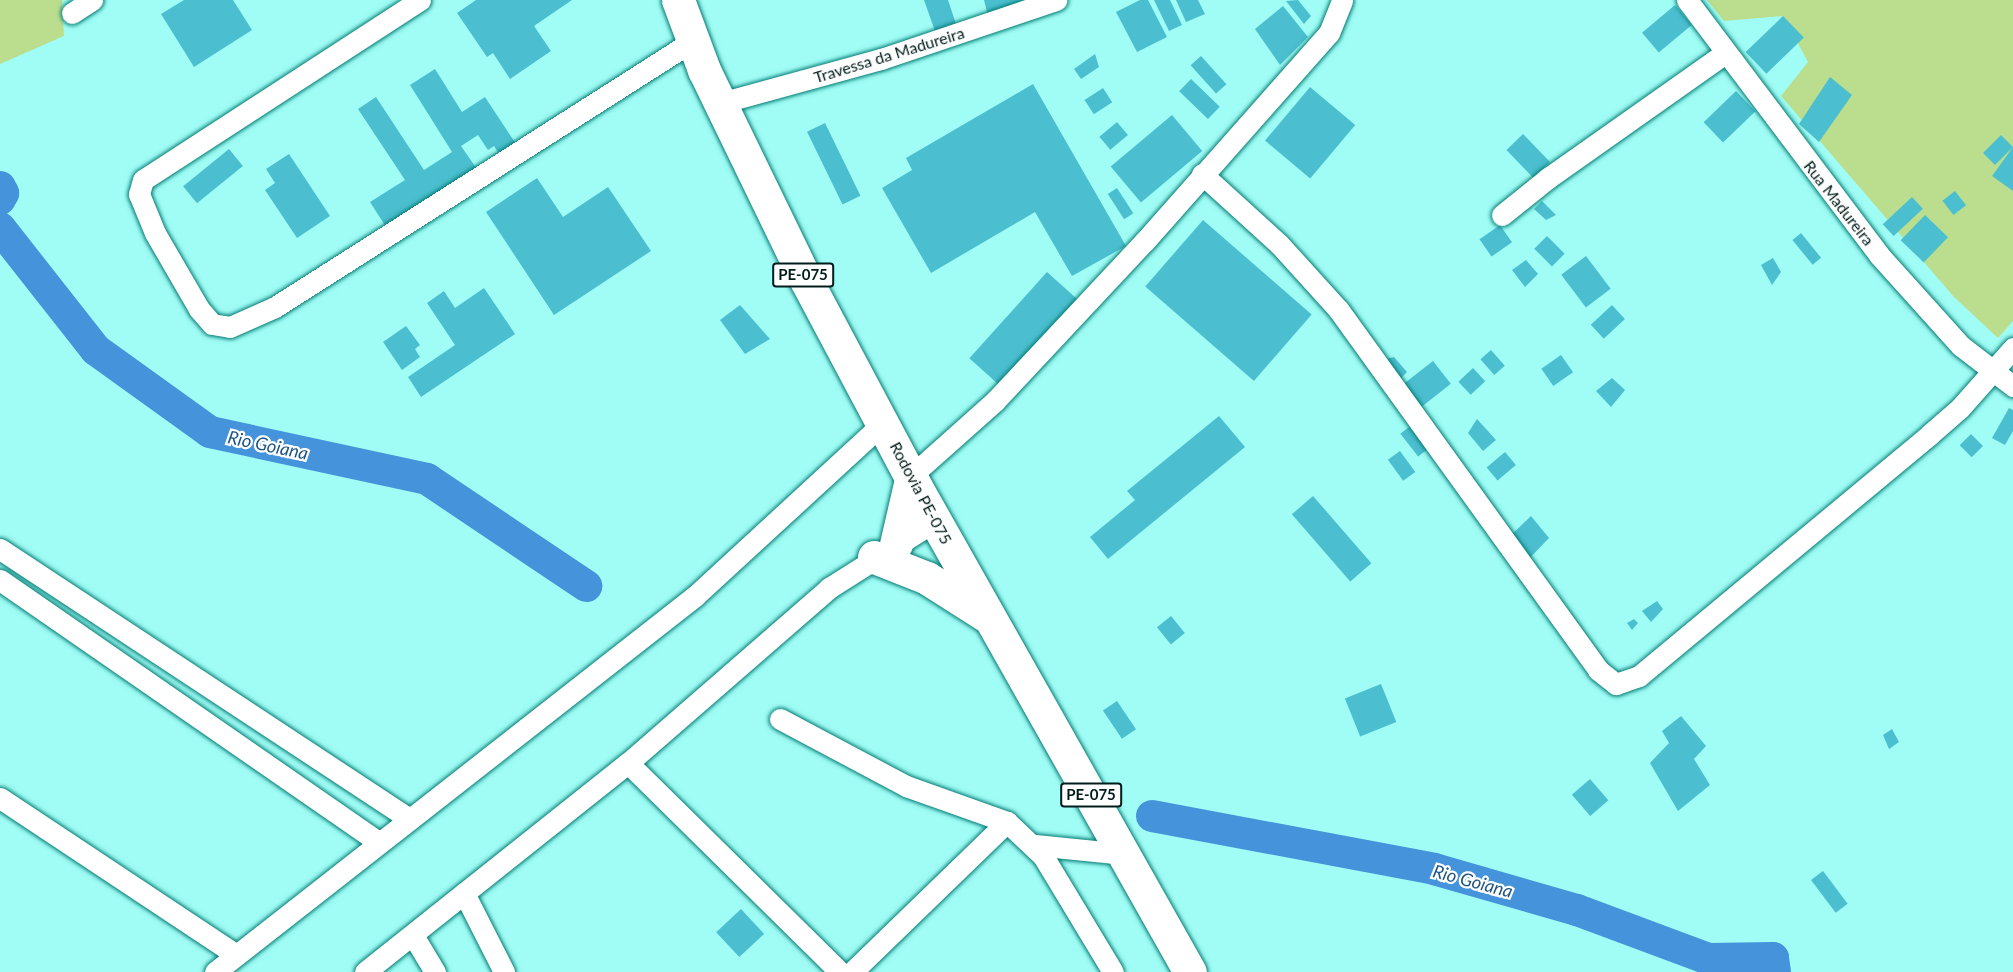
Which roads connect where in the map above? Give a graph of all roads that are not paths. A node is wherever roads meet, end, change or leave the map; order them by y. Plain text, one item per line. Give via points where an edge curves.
1 (92, 0) edge
2 (420, 0) edge
3 (678, 0) edge
4 (1056, 0) edge
5 (1342, 0) edge
6 (1687, 0) edge
7 (1030, 5) edge
8 (72, 13) dead end
9 (692, 41) junction
10 (1725, 53) junction
11 (720, 103) junction
12 (1202, 174) junction
13 (1502, 215) dead end
14 (2013, 348) edge
15 (1993, 372) junction
16 (2013, 386) edge
17 (883, 423) junction
18 (912, 475) junction
19 (935, 521) junction
20 (0, 549) edge
21 (885, 550) junction
22 (0, 580) edge
23 (991, 619) junction
24 (780, 719) dead end
25 (628, 763) junction
26 (0, 798) edge
27 (410, 819) junction
28 (1007, 822) junction
29 (380, 842) junction
30 (1035, 845) junction
31 (1125, 854) junction
32 (464, 893) junction
33 (414, 937) junction
34 (236, 955) junction
35 (215, 972) edge
36 (365, 972) edge
37 (435, 972) edge
38 (504, 972) edge
39 (840, 972) edge
40 (852, 972) edge
41 (1113, 972) edge
42 (1190, 972) edge

1 - 8 street
2 - 9 street via 143,180 139,194 155,233 199,309 212,324 230,327 275,307
3 - 9 main road, Rodovia PE-075 / PE-075
4 - 7 street, Travessa da Madureira
5 - 12 street via 1329,33
6 - 10 street, Rua Madureira
7 - 11 street, Travessa da Madureira via 881,59
9 - 11 main road, Rodovia PE-075 / PE-075
10 - 13 street
10 - 15 street, Rua Madureira via 1879,255 1931,316
11 - 17 main road, Rodovia PE-075 / PE-075 via 806,280
12 - 15 street via 1279,244 1338,309 1598,670 1611,682 1626,683 1639,676 1953,415
12 - 18 street via 1030,365
14 - 15 street
15 - 16 street, Rua Madureira
17 - 18 main road, Rodovia PE-075 / PE-075
17 - 27 street via 695,596
18 - 19 main road, Rodovia PE-075 / PE-075
18 - 21 main road
19 - 21 street
19 - 23 main road, Rodovia PE-075 / PE-075
20 - 27 street
21 - 23 main road
21 - 25 street via 829,588
22 - 29 street
23 - 31 main road, Rodovia PE-075 / PE-075
24 - 28 street via 906,786
25 - 32 street
25 - 39 street
26 - 34 street
27 - 29 street
28 - 30 street
28 - 40 street
29 - 34 street
30 - 31 street
30 - 41 street
31 - 42 main road, Rodovia PE-075 / PE-075
32 - 33 street
32 - 38 street
33 - 36 street
33 - 37 street
34 - 35 street

